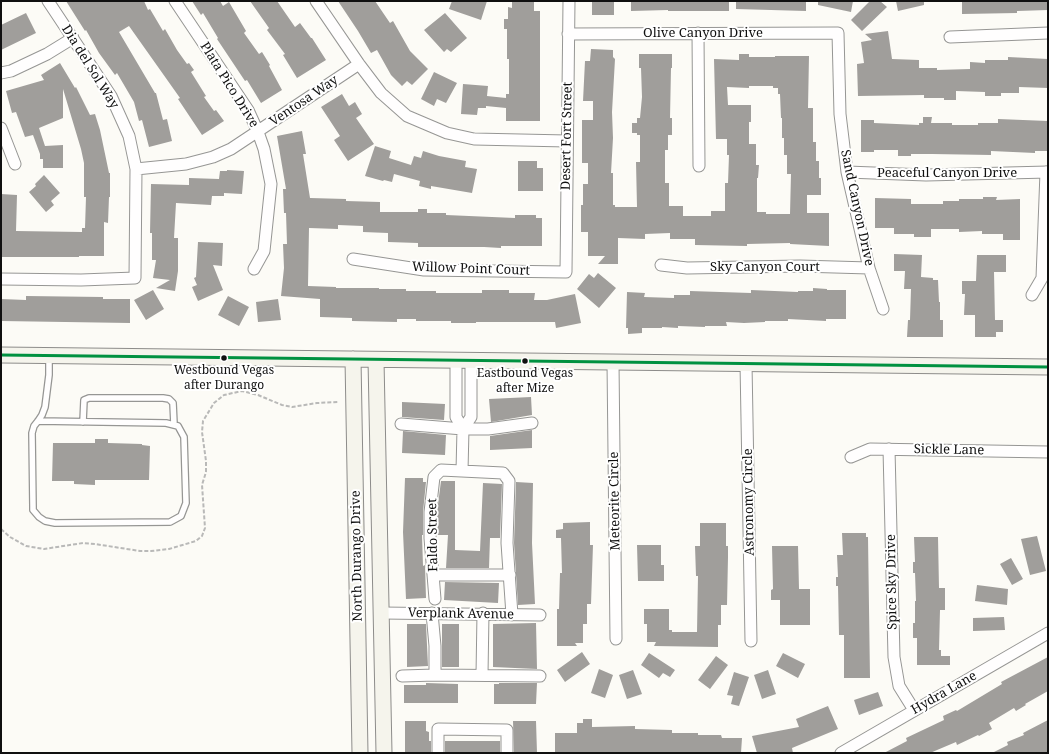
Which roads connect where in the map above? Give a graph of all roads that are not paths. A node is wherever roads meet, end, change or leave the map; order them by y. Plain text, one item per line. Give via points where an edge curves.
1 (48, 1) edge
2 (174, 1) edge
3 (316, 1) edge
4 (569, 1) edge
5 (698, 33) junction
6 (1048, 33) edge
7 (568, 34) junction
8 (838, 34) joint
9 (950, 37) dead end
10 (73, 38) junction
11 (359, 64) junction
12 (1, 73) edge
13 (1, 128) edge
14 (258, 132) junction
15 (567, 141) junction
16 (15, 164) dead end
17 (699, 166) dead end
18 (136, 169) junction
19 (847, 172) junction
20 (1047, 172) edge
21 (353, 259) dead end
22 (661, 265) dead end
23 (869, 268) junction
24 (254, 269) dead end
25 (566, 272) joint
26 (1, 279) edge
27 (1032, 296) dead end
28 (883, 309) dead end
29 (1, 356) edge
30 (49, 356) junction
31 (353, 359) junction
32 (376, 360) junction
33 (464, 361) junction
34 (613, 362) junction
35 (746, 364) junction
36 (1048, 367) edge
37 (456, 399) junction
38 (471, 400) junction
39 (38, 421) junction
40 (83, 422) junction
41 (532, 423) dead end
42 (174, 424) junction
43 (401, 424) dead end
44 (463, 429) junction
45 (889, 449) junction
46 (1048, 452) edge
47 (851, 457) dead end
48 (462, 471) junction
49 (433, 575) junction
50 (510, 575) junction
51 (435, 599) dead end
52 (382, 613) junction
53 (432, 613) junction
54 (483, 613) junction
55 (512, 615) junction
56 (540, 615) dead end
57 (1048, 633) edge
58 (616, 639) dead end
59 (751, 641) dead end
60 (434, 675) junction
61 (482, 675) junction
62 (402, 676) dead end
63 (540, 676) dead end
64 (914, 710) junction
65 (360, 753) edge
66 (384, 753) edge
67 (438, 753) edge
68 (507, 753) edge
69 (841, 753) edge

1 - 10 street, Dia del Sol Way
2 - 14 street, Plata Pico Drive via 248,110
3 - 11 street
4 - 7 street, Desert Fort Street
5 - 7 street, Olive Canyon Drive
5 - 8 street, Olive Canyon Drive
5 - 17 street
6 - 9 street
7 - 15 street, Desert Fort Street
8 - 19 street, Sand Canyon Drive via 840,114
10 - 12 street via 48,54
10 - 18 street, Dia del Sol Way via 111,96 129,136
11 - 14 street, Ventosa Way
11 - 15 street via 381,93 407,116 447,133 474,139
13 - 16 street
14 - 18 street, Ventosa Way via 213,157 186,164
14 - 24 street, Plata Pico Drive via 271,184 264,251
15 - 25 street, Desert Fort Street
18 - 26 street, Dia del Sol Way via 136,278
19 - 20 street, Peaceful Canyon Drive via 926,176
19 - 23 street, Sand Canyon Drive
20 - 27 street via 1042,278
21 - 25 street, Willow Point Court via 424,270
22 - 23 street, Sky Canyon Court via 687,268
23 - 28 street, Sand Canyon Drive
29 - 30 main road
30 - 31 main road
30 - 39 lane via 45,407
31 - 32 main road
31 - 65 main road, North Durango Drive
32 - 33 main road
32 - 52 main road, North Durango Drive
33 - 34 main road
33 - 37 street
33 - 38 street
34 - 35 main road
34 - 58 street, Meteorite Circle
35 - 36 main road
35 - 59 street, Astronomy Circle
37 - 38 lane
37 - 44 street via 456,417
38 - 44 street via 471,417
39 - 40 lane
39 - 42 lane via 32,434 33,510 45,521 55,523 170,522 181,516 186,503 184,436
40 - 42 lane
40 - 42 lane via 84,400 89,398 163,398 173,403
41 - 44 street via 488,429
43 - 44 street
44 - 48 street
45 - 46 street, Sickle Lane
45 - 47 street, Sickle Lane via 870,449
45 - 64 street, Spice Sky Drive via 894,657 899,686
48 - 49 street, Faldo Street via 441,470 434,477 430,512
48 - 50 street via 507,476 507,543
49 - 50 street
49 - 51 street, Faldo Street
50 - 55 street
52 - 53 street, Verplank Avenue
52 - 66 main road, North Durango Drive
53 - 54 street, Verplank Avenue
53 - 60 street
54 - 55 street, Verplank Avenue
54 - 61 street
55 - 56 street, Verplank Avenue
57 - 64 street, Hydra Lane
60 - 61 street
60 - 62 street
61 - 63 street
64 - 69 street, Hydra Lane
67 - 68 street via 438,729 507,730

